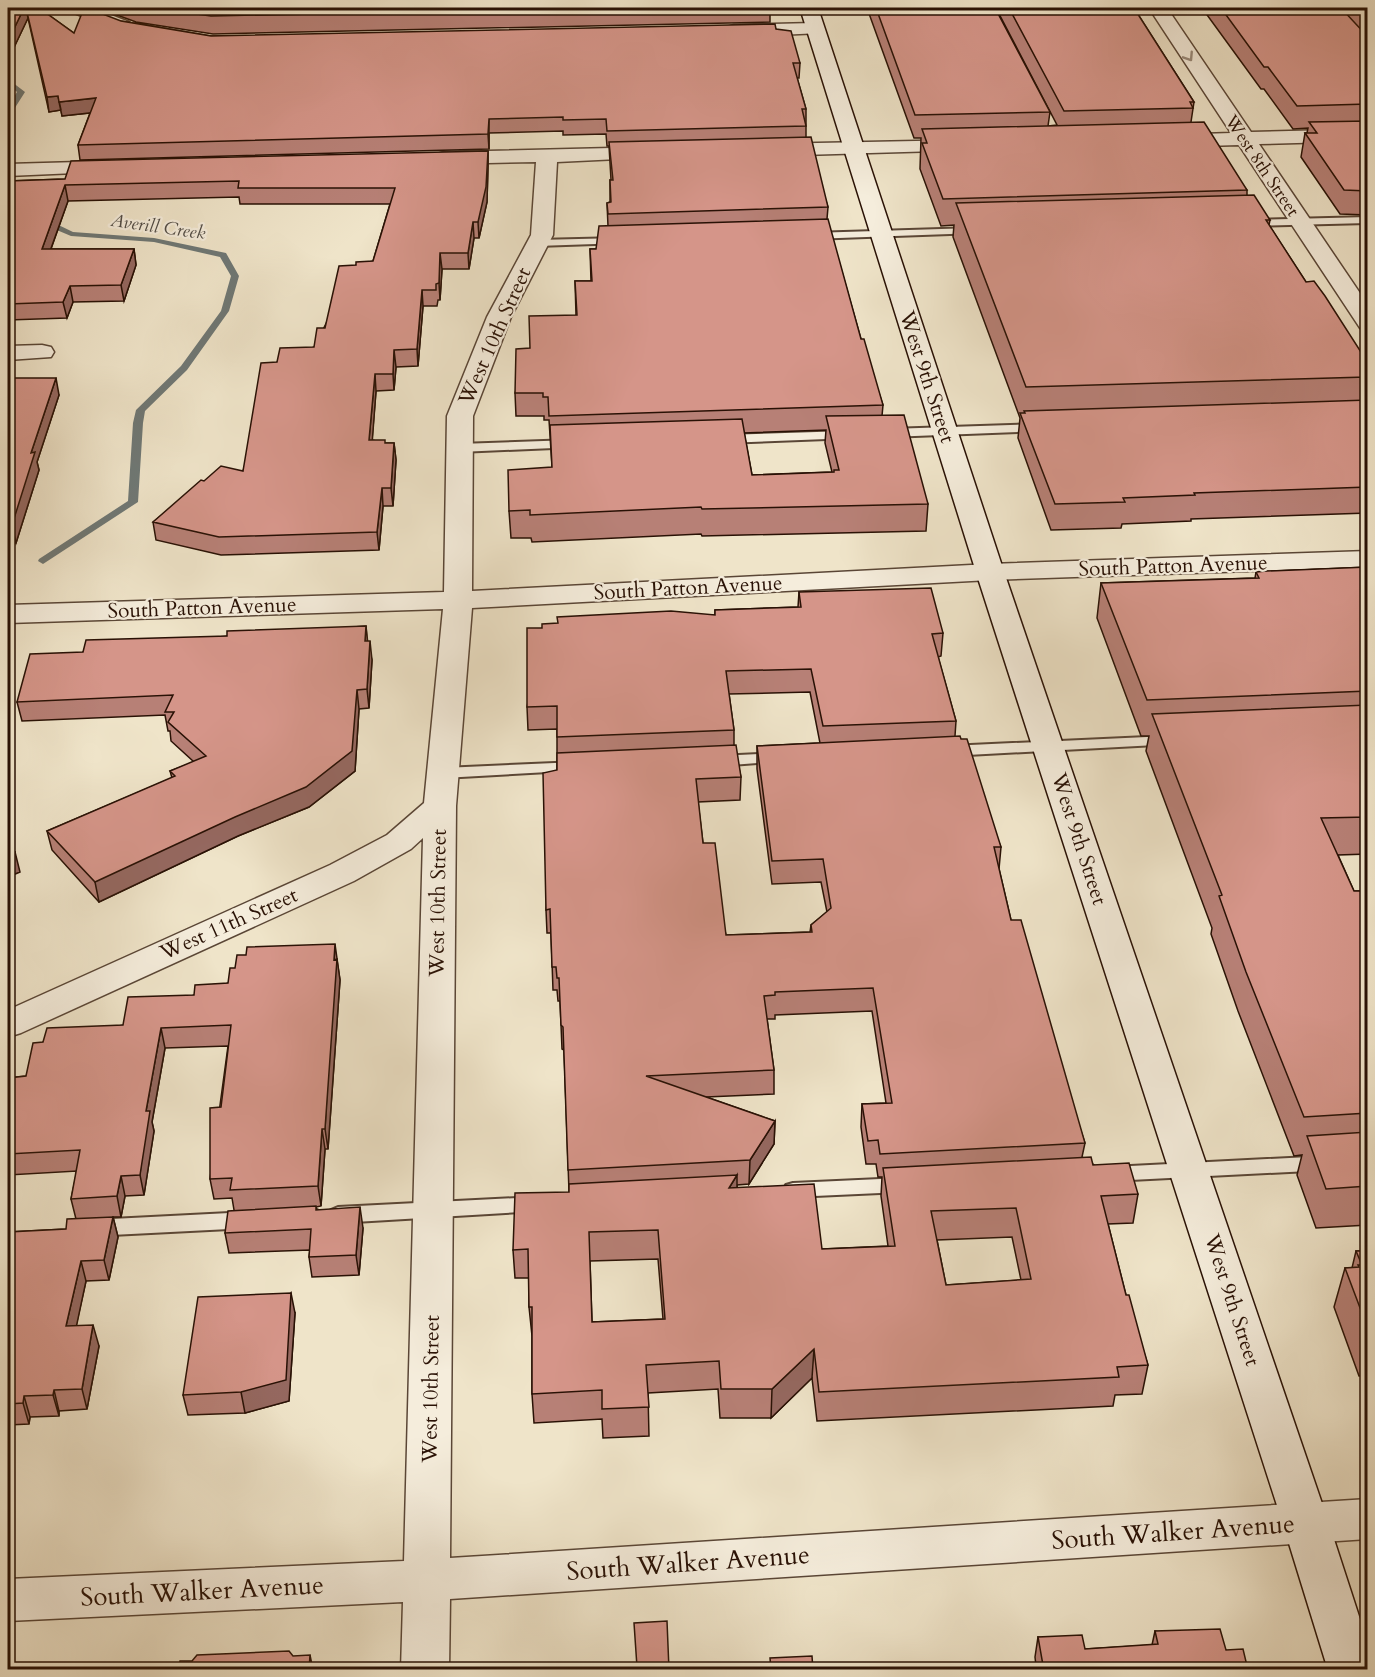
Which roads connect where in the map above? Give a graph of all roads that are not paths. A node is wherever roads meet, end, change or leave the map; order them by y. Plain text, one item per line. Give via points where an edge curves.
1 (78, 8) edge
2 (809, 8) edge
3 (1158, 8) edge
4 (814, 29) junction
5 (142, 31) edge
6 (720, 31) edge
7 (1368, 135) edge
8 (1243, 139) junction
9 (1151, 141) edge
10 (979, 145) edge
11 (854, 148) junction
12 (747, 151) edge
13 (677, 152) edge
14 (547, 155) junction
15 (427, 159) edge
16 (140, 166) edge
17 (8, 170) edge
18 (1368, 220) edge
19 (1299, 222) junction
20 (1239, 224) edge
21 (988, 231) edge
22 (881, 234) junction
23 (798, 236) edge
24 (632, 241) edge
25 (537, 243) junction
26 (1368, 323) edge
27 (42, 352) dead end
28 (8, 353) edge
29 (1050, 428) edge
30 (945, 431) junction
31 (708, 440) edge
32 (589, 444) edge
33 (459, 448) junction
34 (1368, 560) edge
35 (990, 572) junction
36 (458, 600) junction
37 (8, 614) edge
38 (1190, 741) edge
39 (1048, 746) junction
40 (929, 752) edge
41 (799, 757) edge
42 (704, 762) edge
43 (597, 766) edge
44 (441, 790) junction
45 (8, 1024) edge
46 (1368, 1161) edge
47 (1189, 1170) junction
48 (1093, 1175) edge
49 (925, 1184) edge
50 (769, 1192) edge
51 (554, 1203) edge
52 (434, 1209) junction
53 (316, 1216) edge
54 (268, 1219) edge
55 (79, 1229) edge
56 (1368, 1519) edge
57 (1306, 1524) junction
58 (428, 1580) junction
59 (8, 1600) edge
60 (425, 1670) edge
61 (1352, 1670) edge

1 - 5 street
2 - 4 street, West 9th Street
3 -> 8 street, West 8th Street
4 - 6 street
4 - 11 street, West 9th Street
7 - 8 street
8 - 9 street
8 - 19 street, West 8th Street
10 - 11 street
11 - 12 street
11 - 22 street, West 9th Street
13 - 14 street
14 - 15 street
14 - 25 street, West 10th Street via 542,235
16 - 17 street
18 - 19 lane
19 - 20 lane
19 - 26 street, West 8th Street
21 - 22 lane
22 - 23 lane
22 - 30 street, West 9th Street
24 - 25 lane
25 - 33 street, West 10th Street via 499,317 460,416
27 - 28 street
29 - 30 lane
30 - 31 lane
30 - 35 street, West 9th Street
32 - 33 lane
33 - 36 street, West 10th Street
34 - 35 street, South Patton Avenue
35 - 36 street, South Patton Avenue
35 - 39 street, West 9th Street
36 - 37 street, South Patton Avenue
36 - 44 street, West 10th Street
38 - 39 lane
39 - 40 lane
39 - 47 street, West 9th Street
41 - 42 lane
43 - 44 lane
44 - 45 street, West 11th Street via 399,842 342,873
44 - 52 street, West 10th Street
46 - 47 lane
47 - 48 lane
47 - 57 street, West 9th Street
49 - 50 lane
51 - 52 lane
52 - 53 lane
52 - 58 street, West 10th Street
54 - 55 lane
56 - 57 street, South Walker Avenue
57 - 58 street, South Walker Avenue
57 - 61 street, West 9th Street
58 - 59 street, South Walker Avenue
58 - 60 street, West 10th Street

